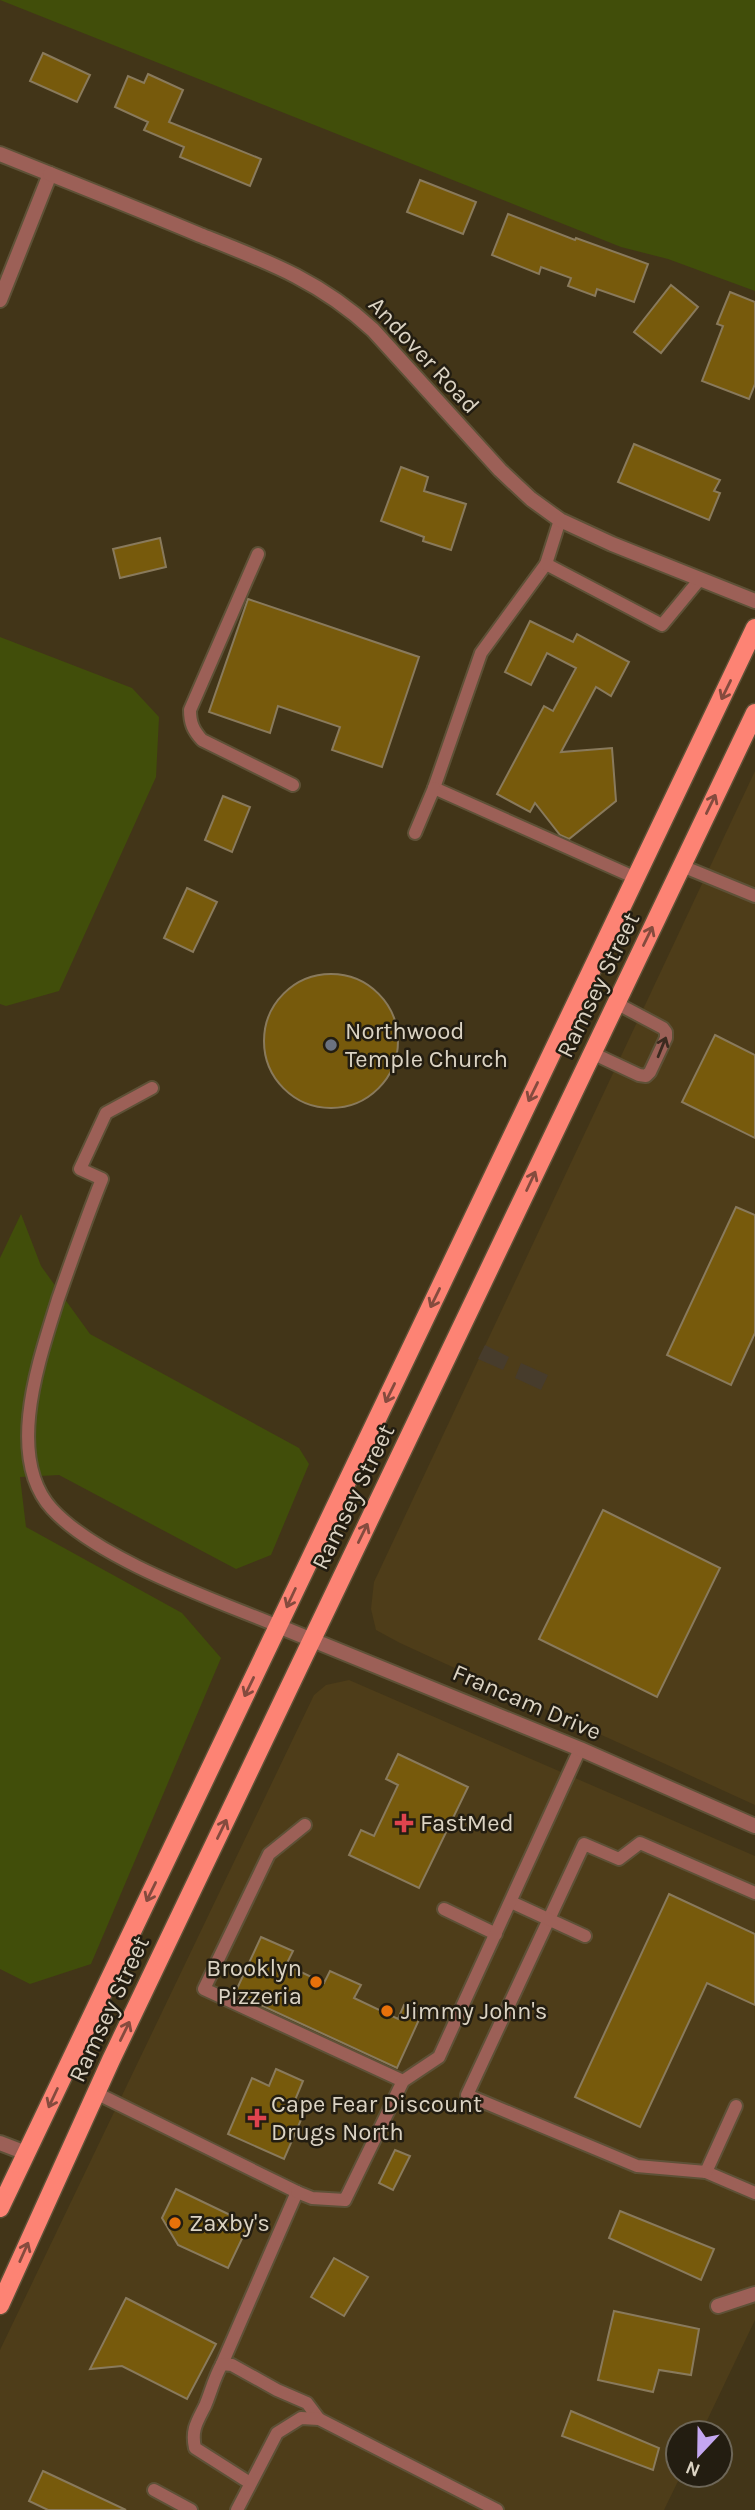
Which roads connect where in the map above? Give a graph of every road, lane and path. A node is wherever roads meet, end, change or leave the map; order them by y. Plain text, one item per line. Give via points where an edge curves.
1 (0, 154) edge
2 (50, 174) junction
3 (0, 300) edge
4 (560, 520) junction
5 (258, 554) dead end
6 (546, 564) junction
7 (700, 579) junction
8 (755, 601) edge
9 (755, 628) edge
10 (755, 713) edge
11 (293, 785) dead end
12 (434, 788) junction
13 (415, 833) dead end
14 (682, 866) junction
15 (636, 878) junction
16 (755, 896) edge
17 (616, 1003) junction
18 (592, 1053) junction
19 (152, 1088) dead end
20 (278, 1626) junction
21 (313, 1638) junction
22 (580, 1749) junction
23 (305, 1825) dead end
24 (755, 1826) edge
25 (755, 1893) edge
26 (511, 1902) junction
27 (444, 1909) dead end
28 (549, 1920) junction
29 (496, 1934) junction
30 (584, 1936) dead end
31 (403, 2081) junction
32 (96, 2093) junction
33 (736, 2106) dead end
34 (0, 2143) edge
35 (26, 2153) junction
36 (706, 2172) junction
37 (297, 2192) junction
38 (755, 2193) edge
39 (0, 2208) edge
40 (755, 2294) edge
41 (0, 2305) edge
42 (718, 2306) dead end
43 (222, 2364) junction
44 (319, 2419) junction
45 (250, 2483) junction
46 (155, 2490) dead end
47 (191, 2510) edge
48 (237, 2510) edge
49 (497, 2510) edge

1 - 2 street, Andover Road
2 - 3 street
2 - 4 street, Andover Road via 283,268 330,295 382,340 516,486
4 - 6 lane
4 - 7 street, Andover Road
5 - 11 lane via 190,719 202,740
6 - 7 lane via 662,625
6 - 12 lane via 481,653
7 - 8 street, Andover Road
9 -> 15 main road, Ramsey Street
14 -> 10 main road, Ramsey Street
12 - 13 lane
12 - 15 lane
14 - 16 lane
17 -> 14 main road, Ramsey Street
15 -> 20 main road, Ramsey Street
17 - 18 main road, Ramsey Street
18 -> 17 lane via 639,1075 650,1072 666,1032
21 -> 18 main road, Ramsey Street
19 - 20 lane via 106,1113 80,1169 102,1179 65,1278 33,1385 29,1440 33,1474 50,1507 103,1547
20 - 21 street, Francam Drive
20 -> 35 main road, Ramsey Street
21 - 22 street, Francam Drive
32 -> 21 main road, Ramsey Street
22 - 24 street, Francam Drive
22 - 26 lane
23 - 31 lane via 268,1854 204,1989
25 - 28 lane via 640,1843 619,1859 584,1844
26 - 28 lane
26 - 29 lane
27 - 29 lane
28 - 30 lane
28 - 36 lane via 467,2095 637,2166
29 - 31 lane via 439,2057
31 - 37 lane via 345,2200
32 - 37 lane
41 -> 32 main road, Ramsey Street
33 - 36 lane
34 - 35 street
35 - 39 main road, Ramsey Street
36 - 38 lane
37 - 43 lane
40 - 42 street
43 - 44 lane via 307,2403
43 - 45 lane via 192,2436 195,2448
44 - 45 lane via 301,2418 277,2433
44 - 49 lane
45 - 48 lane
46 - 47 lane

